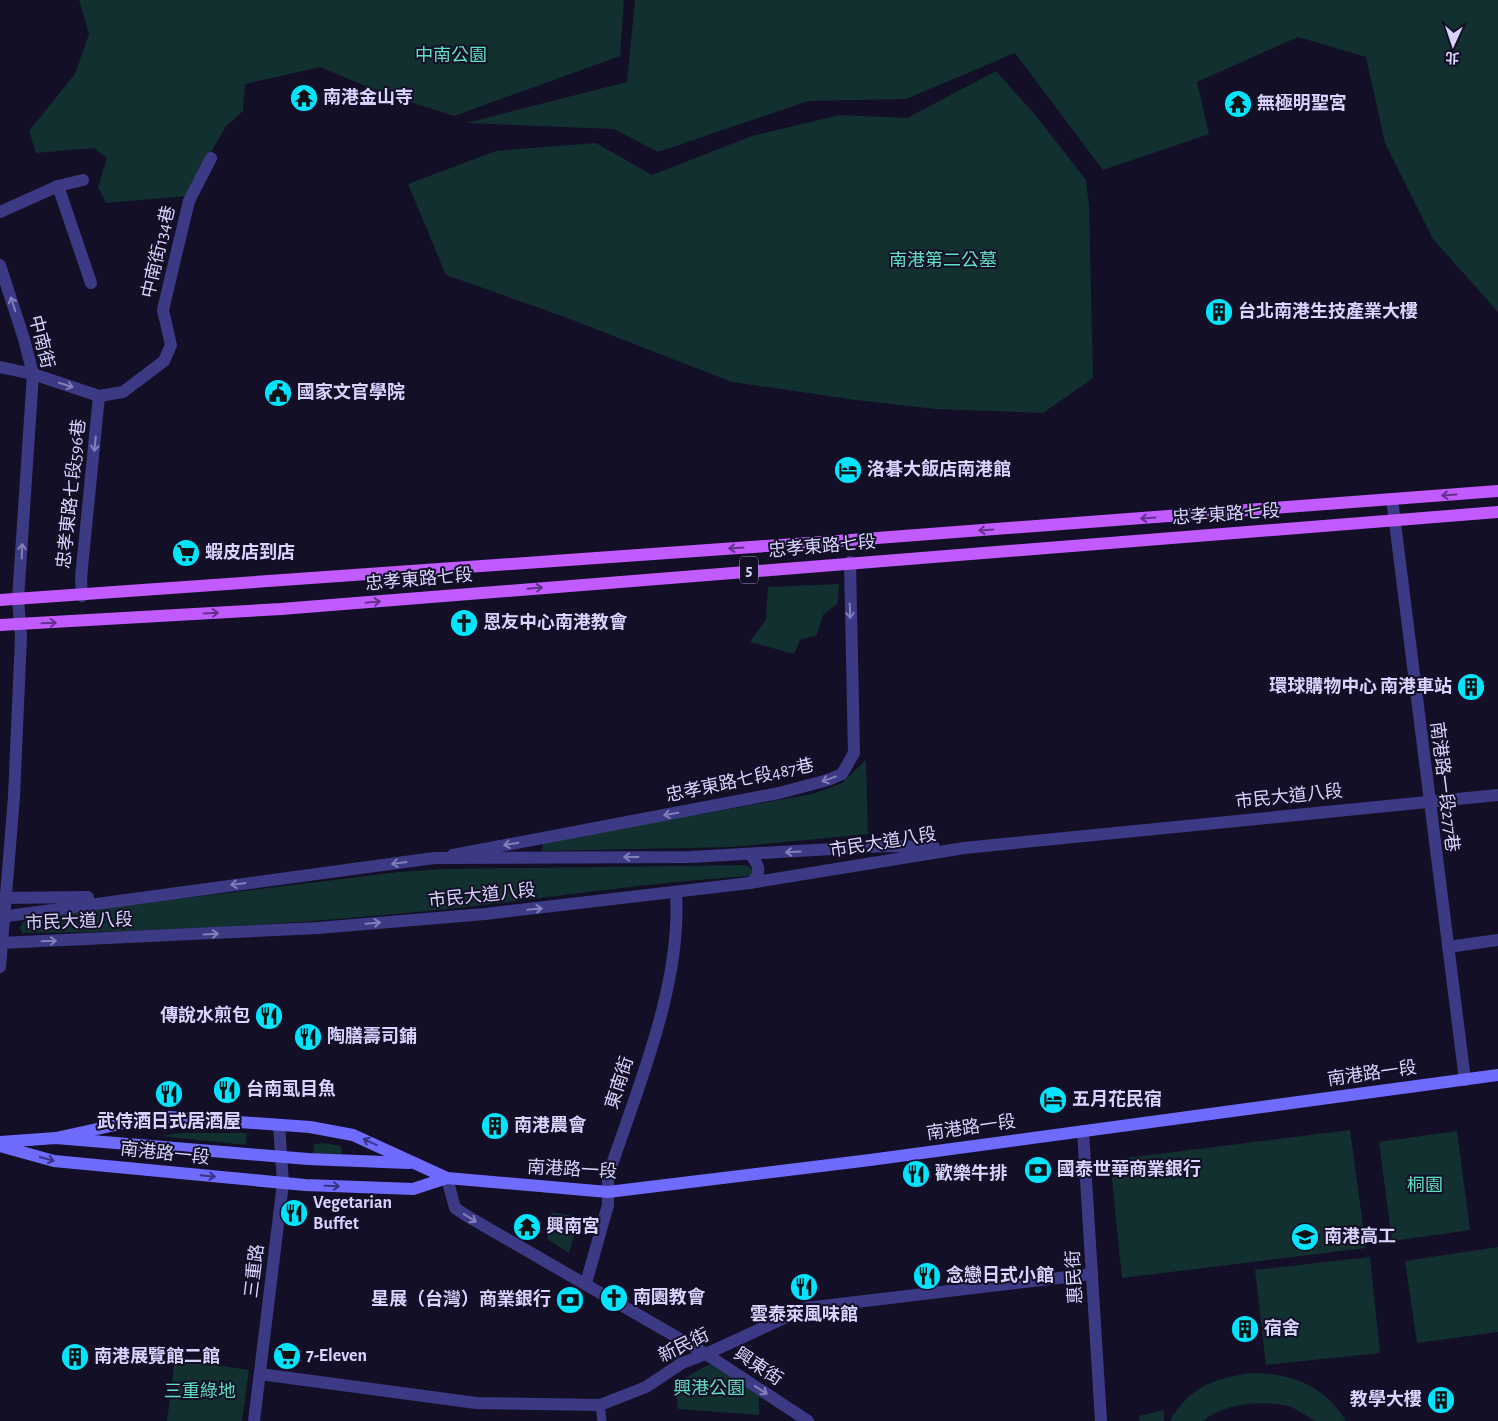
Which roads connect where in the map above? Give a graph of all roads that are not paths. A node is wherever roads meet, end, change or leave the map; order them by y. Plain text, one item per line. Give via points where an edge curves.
1 (211, 158) dead end
2 (84, 180) dead end
3 (58, 186) junction
4 (0, 212) edge
5 (0, 266) edge
6 (91, 283) dead end
7 (0, 367) edge
8 (33, 374) junction
9 (99, 396) junction
10 (1498, 491) edge
11 (1392, 499) junction
12 (1498, 512) edge
13 (1393, 520) junction
14 (850, 562) junction
15 (82, 596) junction
16 (18, 599) junction
17 (0, 600) edge
18 (19, 624) junction
19 (0, 625) edge
20 (1498, 794) edge
21 (1429, 803) junction
22 (964, 848) junction
23 (750, 854) junction
24 (434, 858) junction
25 (750, 883) junction
26 (676, 892) junction
27 (141, 897) junction
28 (3, 898) edge
29 (2, 917) edge
30 (1498, 940) edge
31 (1, 942) edge
32 (1448, 947) junction
33 (0, 967) edge
34 (1498, 1075) edge
35 (1465, 1080) junction
36 (278, 1125) junction
37 (1084, 1131) junction
38 (56, 1138) junction
39 (0, 1144) edge
40 (281, 1156) junction
41 (414, 1163) junction
42 (447, 1178) junction
43 (283, 1183) junction
44 (608, 1192) junction
45 (1092, 1274) junction
46 (586, 1283) junction
47 (706, 1354) junction
48 (260, 1374) junction
49 (600, 1405) junction
50 (254, 1421) edge
51 (602, 1421) edge
52 (808, 1421) edge
53 (1101, 1421) edge

1 - 9 street, 中南街134巷 via 189,201 163,310 171,345 164,361 123,392
2 - 3 street
3 - 4 street
3 - 6 street
8 -> 5 street, 中南街
7 - 8 street, 中南街134巷
8 -> 9 street, 中南街134巷
16 -> 8 street, 中南街
9 -> 15 street, 忠孝東路七段596巷
10 -> 11 main road, 忠孝東路七段 / 5
11 - 13 street, 南港路一段277巷
11 -> 15 main road, 忠孝東路七段 / 5
12 - 13 main road, 忠孝東路七段 / 5
13 - 14 main road, 忠孝東路七段 / 5
13 - 21 street, 南港路一段277巷
18 -> 14 main road, 忠孝東路七段 / 5 via 281,609
14 -> 24 street, 忠孝東路七段487巷 via 854,753 842,774 779,793
15 - 16 main road, 忠孝東路七段 / 5
16 - 17 main road, 忠孝東路七段 / 5
16 - 18 street, 中南街
18 - 19 main road, 忠孝東路七段 / 5
18 - 28 street, 中南街 via 22,637 17,731
20 - 21 street, 市民大道八段
21 - 22 street, 市民大道八段
21 - 32 street, 南港路一段277巷
22 -> 23 street, 市民大道八段 via 885,846
22 - 25 street, 市民大道八段
23 -> 24 street, 市民大道八段
23 - 25 street via 759,871 757,878
24 -> 27 street, 市民大道八段
25 - 26 street, 市民大道八段
31 -> 26 street, 市民大道八段 via 318,928 485,914
26 - 44 street, 東南街 via 676,935 664,1004 608,1176
27 - 28 street
27 - 29 street, 市民大道八段
28 - 29 street, 中南街
29 - 31 street, 中南街
30 - 32 street
31 - 33 street, 中南街
32 - 35 street, 南港路一段277巷
34 - 35 main road, 南港路一段
35 - 37 main road, 南港路一段
36 - 38 main road via 156,1116
36 - 40 street, 三重路
41 -> 36 main road via 354,1135
37 - 44 main road, 南港路一段
37 - 45 street, 惠民街
38 - 39 main road, 南港路一段
38 - 40 main road, 南港路一段
39 -> 43 main road, 南港路一段 via 54,1161
40 - 41 main road, 南港路一段
40 - 43 street, 三重路
41 - 42 main road, 南港路一段
43 -> 42 main road, 南港路一段 via 413,1189
42 - 44 main road, 南港路一段
42 -> 46 street, 興東街 via 455,1208
43 - 48 street, 三重路
44 - 46 street, 東南街 via 604,1226
45 - 47 street, 新民街 via 806,1308
45 - 53 street, 惠民街
46 - 47 street, 興東街
47 - 49 street, 新民街 via 682,1363 646,1386
47 -> 52 street, 興東街
48 - 49 street, 新民街 via 476,1403
48 - 50 street, 三重路
49 - 51 street

